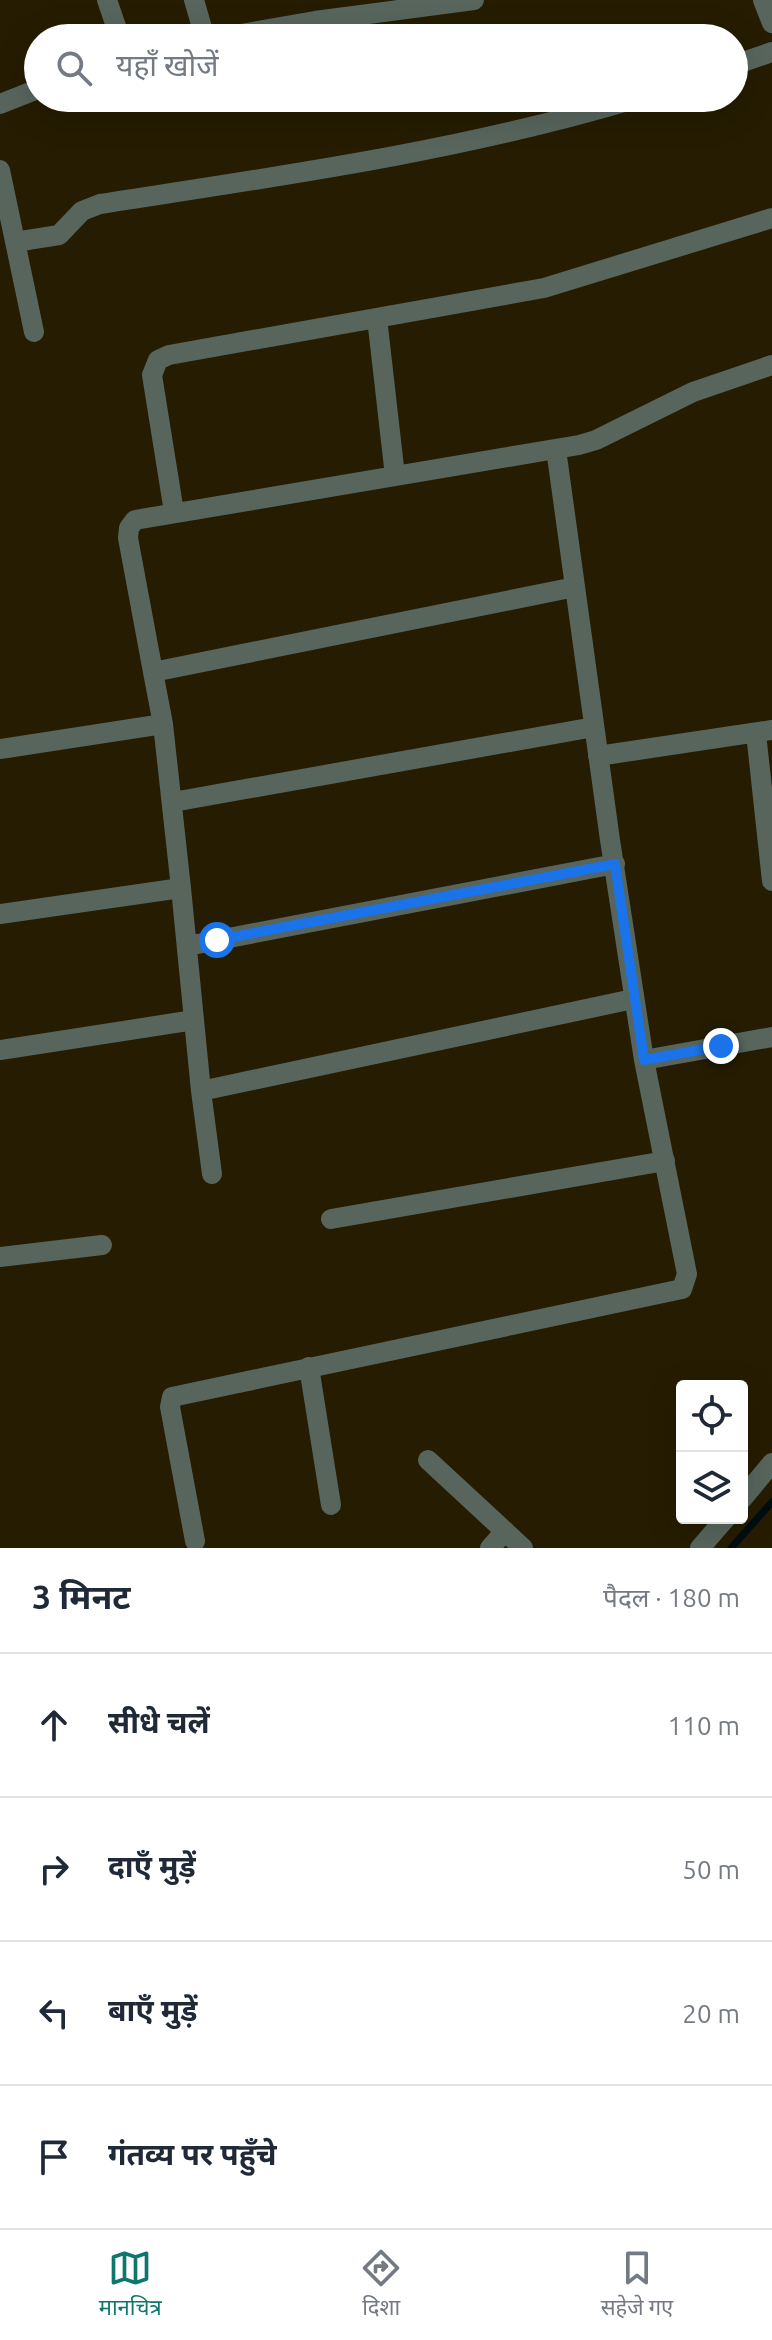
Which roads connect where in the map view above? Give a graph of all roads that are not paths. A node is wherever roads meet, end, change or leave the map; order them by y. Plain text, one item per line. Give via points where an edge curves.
1 (107, 0) edge
2 (194, 0) edge
3 (311, 0) edge
4 (474, 0) edge
5 (763, 0) edge
6 (440, 2) edge
7 (315, 21) junction
8 (772, 23) edge
9 (115, 24) edge
10 (201, 24) edge
11 (298, 24) edge
12 (772, 52) edge
13 (748, 60) edge
14 (24, 95) edge
15 (0, 104) edge
16 (592, 112) edge
17 (0, 170) edge
18 (772, 218) edge
19 (15, 242) junction
20 (377, 318) junction
21 (34, 332) dead end
22 (772, 365) edge
23 (556, 449) junction
24 (395, 476) junction
25 (174, 512) junction
26 (575, 587) junction
27 (153, 672) junction
28 (163, 724) junction
29 (594, 727) junction
30 (764, 731) edge
31 (0, 749) edge
32 (598, 756) junction
33 (173, 802) junction
34 (615, 864) junction
35 (772, 878) edge
36 (181, 888) junction
37 (0, 914) edge
38 (187, 946) junction
39 (633, 999) junction
40 (194, 1020) junction
41 (772, 1037) edge
42 (0, 1050) edge
43 (644, 1060) junction
44 (201, 1091) junction
45 (665, 1161) junction
46 (212, 1174) dead end
47 (331, 1219) dead end
48 (102, 1245) dead end
49 (0, 1257) edge
50 (309, 1367) junction
51 (428, 1460) dead end
52 (772, 1463) edge
53 (748, 1492) edge
54 (331, 1505) dead end
55 (721, 1524) edge
56 (505, 1531) junction
57 (195, 1541) dead end
58 (490, 1548) edge
59 (523, 1548) edge
60 (700, 1548) edge

1 - 9 street
2 - 10 street
3 - 7 street
4 - 6 street
5 - 8 street
6 - 7 street
7 - 11 street
12 - 13 street
14 - 15 street
16 - 19 street via 360,164 89,206 59,235
17 - 19 street
18 - 20 street via 544,288
19 - 21 street
20 - 24 street
20 - 25 street via 158,360 152,375
22 - 23 street via 693,392 596,440
23 - 24 street
23 - 26 street
24 - 25 street
25 - 27 street via 144,517 129,528
26 - 27 street
26 - 29 street
27 - 28 street
28 - 31 street
28 - 33 street
29 - 32 street
29 - 33 street
30 - 32 street
30 - 35 street
32 - 34 street
33 - 36 street
34 - 38 street
34 - 39 street
36 - 37 street
36 - 38 street
38 - 40 street
39 - 43 street
39 - 44 street
40 - 42 street
40 - 44 street
41 - 43 street
43 - 45 street
44 - 46 street
45 - 47 street
45 - 50 street via 687,1274 682,1289
48 - 49 street
50 - 54 street
50 - 57 street via 172,1397
51 - 56 street
52 - 53 street
55 - 60 street
56 - 58 street
56 - 59 street

